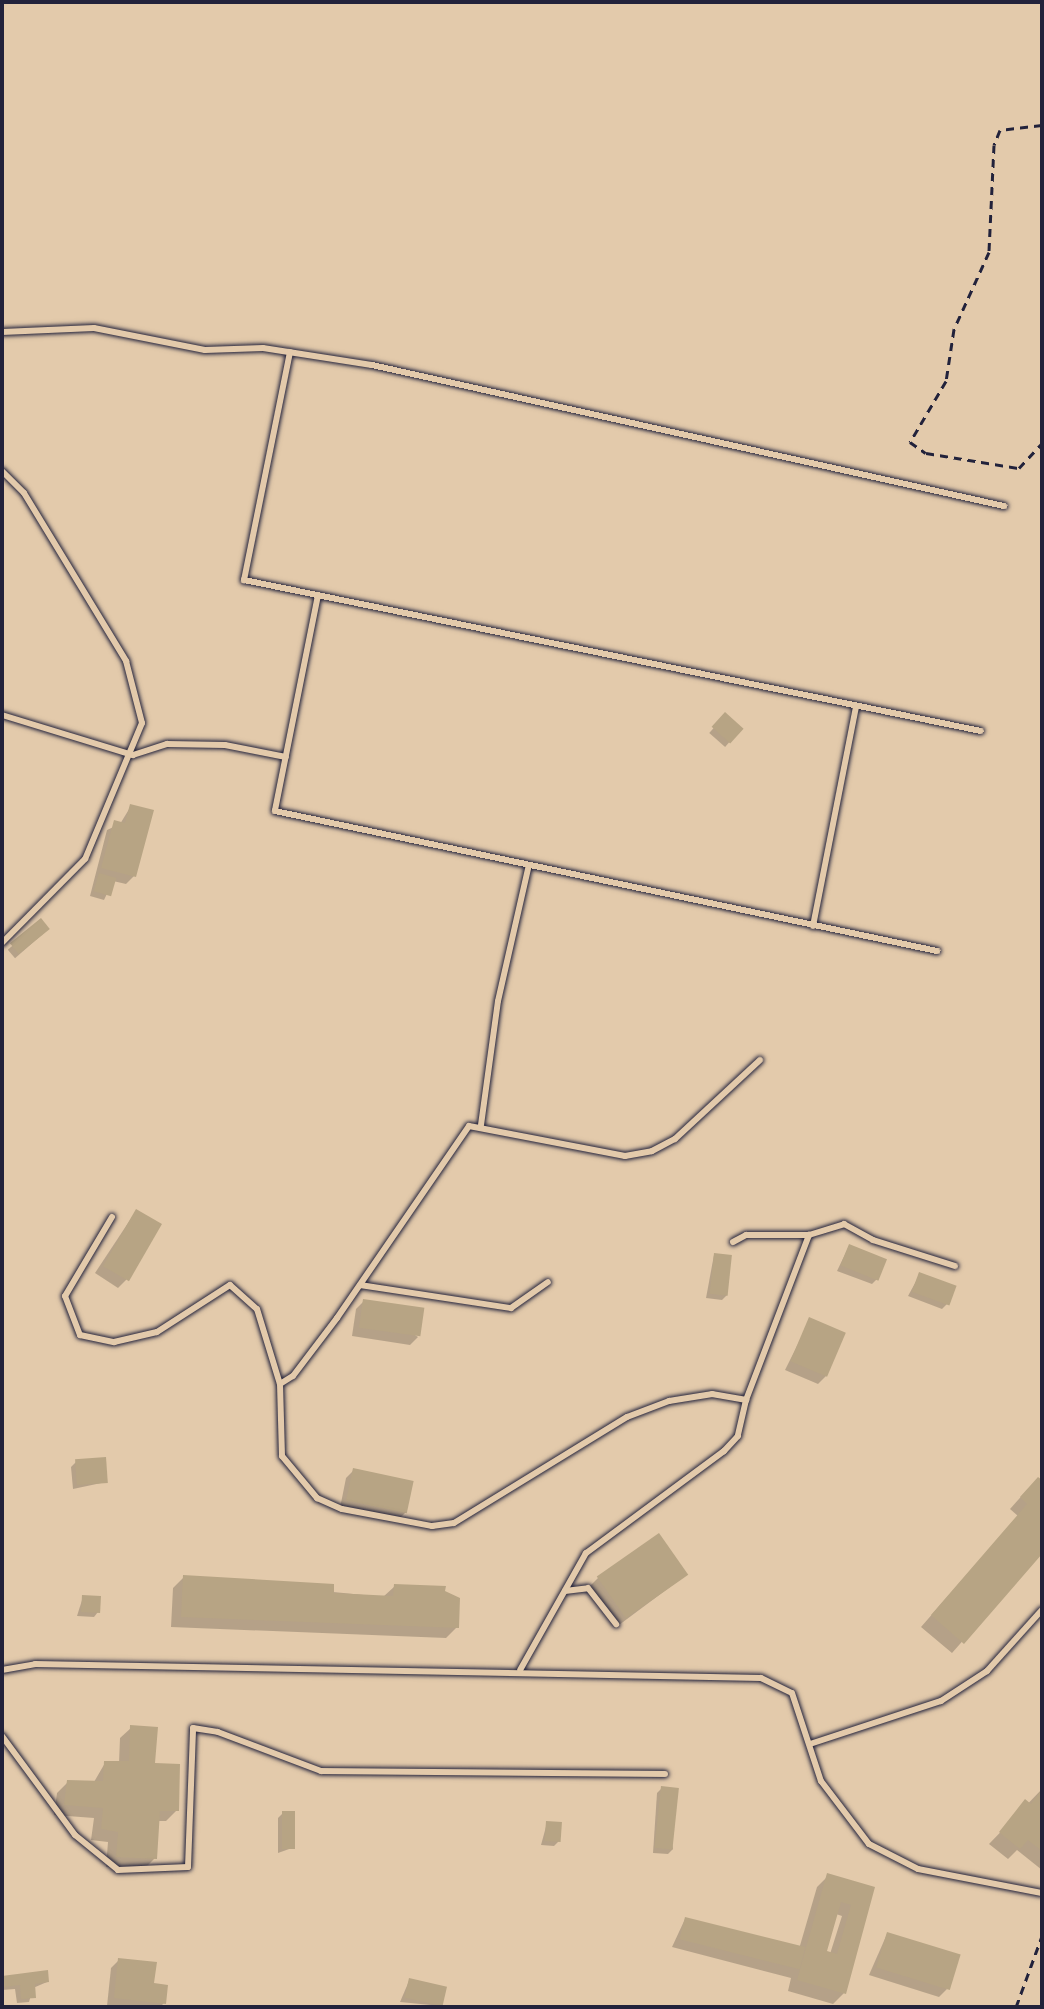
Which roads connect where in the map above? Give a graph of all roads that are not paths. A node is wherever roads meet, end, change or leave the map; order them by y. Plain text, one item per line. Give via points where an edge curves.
1 (2, 332) edge
2 (290, 352) junction
3 (2, 471) edge
4 (1004, 506) dead end
5 (318, 595) junction
6 (856, 706) junction
7 (2, 715) edge
8 (981, 731) dead end
9 (133, 755) junction
10 (286, 757) junction
11 (529, 865) junction
12 (813, 926) junction
13 (2, 943) edge
14 (937, 951) dead end
15 (760, 1060) dead end
16 (481, 1125) junction
17 (112, 1217) dead end
18 (809, 1235) junction
19 (733, 1242) dead end
20 (955, 1266) dead end
21 (548, 1282) dead end
22 (360, 1285) junction
23 (280, 1384) junction
24 (746, 1400) junction
25 (565, 1591) junction
26 (1042, 1610) edge
27 (616, 1624) dead end
28 (2, 1670) edge
29 (520, 1670) junction
30 (2, 1736) edge
31 (810, 1744) junction
32 (665, 1774) dead end
33 (1042, 1893) edge

1 - 2 lane via 94,328 205,350
2 - 4 lane via 372,365
2 - 5 lane via 244,580
3 - 9 lane via 24,493 126,661 142,723
5 - 6 lane
5 - 10 lane
6 - 8 lane
6 - 12 lane
7 - 9 lane
9 - 10 lane via 167,744 225,745
9 - 13 lane via 85,859
10 - 11 lane via 275,811
11 - 12 lane
11 - 16 lane via 498,1001
12 - 14 lane
15 - 16 lane via 675,1139 652,1151 625,1156
16 - 22 lane via 469,1126
17 - 23 lane via 65,1296 80,1335 114,1342 157,1332 230,1285 257,1309
18 - 19 lane via 746,1235
18 - 20 lane via 844,1224 873,1240
18 - 24 lane
21 - 22 lane via 511,1308
22 - 23 lane via 293,1376
23 - 24 lane via 282,1456 317,1498 342,1509 432,1526 477,1513 627,1417 712,1394
24 - 25 lane via 738,1436 724,1451 586,1553
25 - 27 lane via 588,1588
25 - 29 lane
26 - 31 lane via 987,1671 941,1701
28 - 29 lane via 35,1664
29 - 31 lane via 761,1678 792,1693
30 - 32 lane via 75,1835 118,1870 188,1867 193,1728 218,1732 321,1771
31 - 33 lane via 821,1781 869,1844 918,1869

